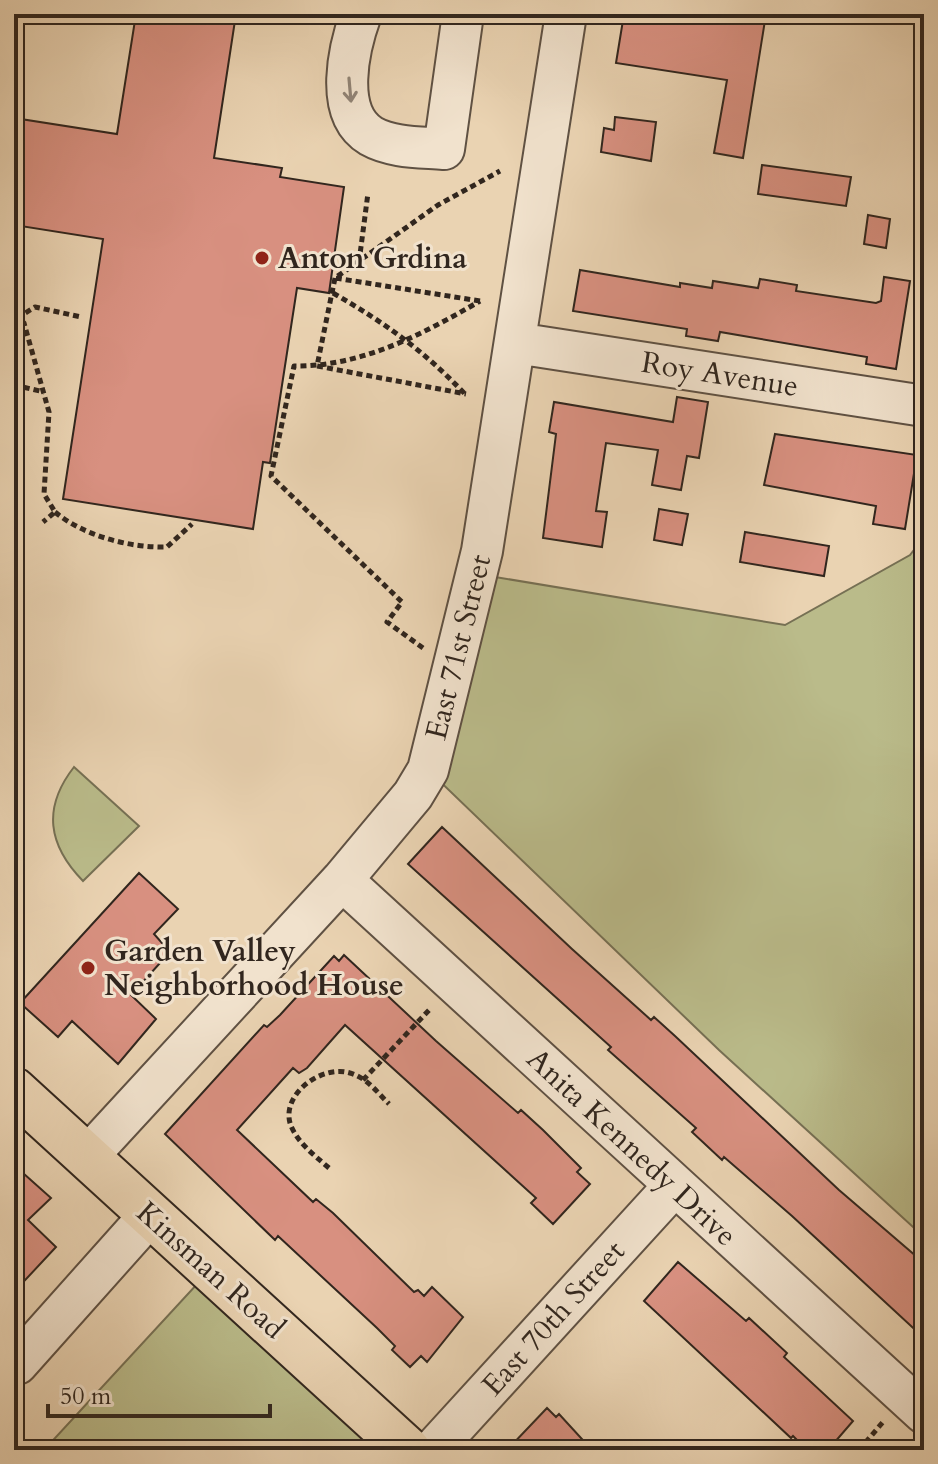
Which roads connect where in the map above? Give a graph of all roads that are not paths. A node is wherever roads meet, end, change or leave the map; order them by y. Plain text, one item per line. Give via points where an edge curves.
1 (361, 14) edge
2 (463, 14) edge
3 (566, 14) edge
4 (516, 343) junction
5 (924, 406) edge
6 (342, 880) junction
7 (14, 1090) edge
8 (87, 1157) junction
9 (674, 1186) junction
10 (150, 1215) junction
11 (17, 1364) dead end
12 (924, 1413) edge
13 (408, 1450) edge
14 (433, 1450) edge

1 -> 2 street via 348,74 357,119 370,135 399,146 444,149
3 - 4 street, East 71st Street
4 - 5 street, Roy Avenue
4 - 6 street, East 71st Street via 482,551 428,770
6 - 8 street, East 71st Street
6 - 9 street, Anita Kennedy Drive
7 - 8 main road, Kinsman Road
8 - 10 main road, Kinsman Road
9 - 12 street, Anita Kennedy Drive
9 - 14 street, East 70th Street
10 - 11 street
10 - 13 main road, Kinsman Road

